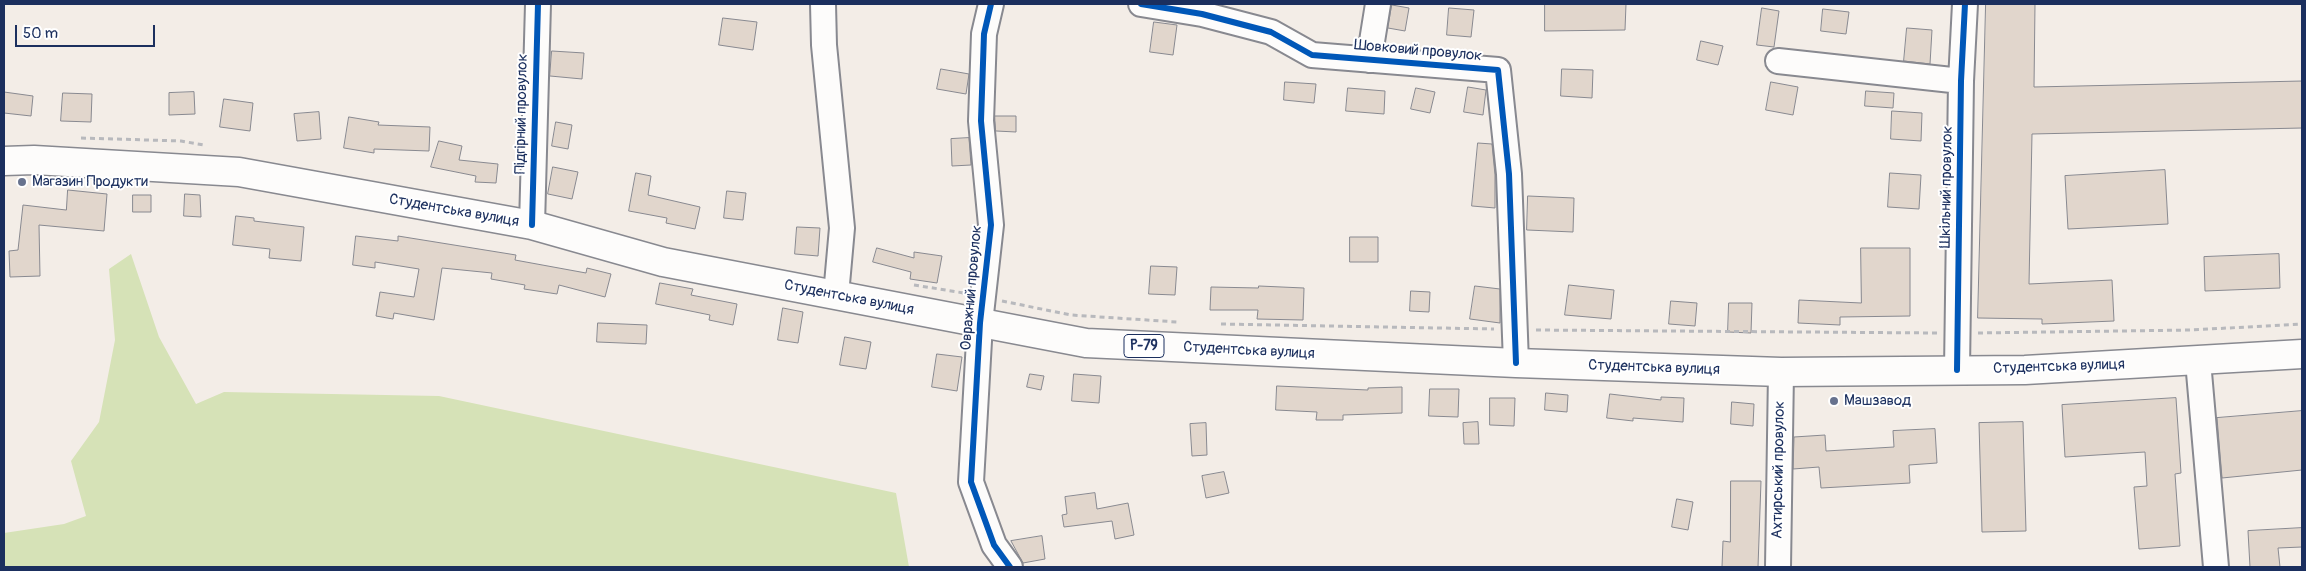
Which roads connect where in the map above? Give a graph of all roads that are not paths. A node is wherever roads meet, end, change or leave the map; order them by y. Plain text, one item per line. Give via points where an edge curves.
1 (538, 4) edge
2 (823, 4) edge
3 (991, 4) edge
4 (1141, 4) edge
5 (1378, 4) edge
6 (1965, 4) edge
7 (1369, 60) junction
8 (1778, 61) dead end
9 (1961, 80) junction
10 (4, 161) edge
11 (532, 225) junction
12 (836, 295) junction
13 (980, 323) junction
14 (2302, 354) edge
15 (2198, 361) junction
16 (1516, 363) junction
17 (1957, 370) junction
18 (1781, 372) junction
19 (1010, 567) edge
20 (1778, 567) edge
21 (2216, 567) edge

1 - 11 street, Підгірний провулок
2 - 12 street via 842,228
3 - 13 street, Овражний провулок via 984,34 981,121 992,225
4 - 7 street, Шовковий провулок via 1202,14 1271,32 1312,55
5 - 7 street
6 - 9 street, Шкільний провулок
7 - 16 street, Шовковий провулок via 1498,70 1510,174
8 - 9 street
9 - 17 street, Шкільний провулок
10 - 11 main road, Студентська вулиця / Р-79 via 239,172
11 - 12 main road, Студентська вулиця / Р-79 via 663,262
12 - 13 main road, Студентська вулиця / Р-79
13 - 16 main road, Студентська вулиця / Р-79 via 1086,343
13 - 19 street, Овражний провулок via 971,482 994,545
14 - 15 main road, Студентська вулиця / Р-79
15 - 17 main road, Студентська вулиця / Р-79 via 2025,370
15 - 21 street
16 - 18 main road, Студентська вулиця / Р-79
17 - 18 main road, Студентська вулиця / Р-79
18 - 20 street, Ахтирський провулок

